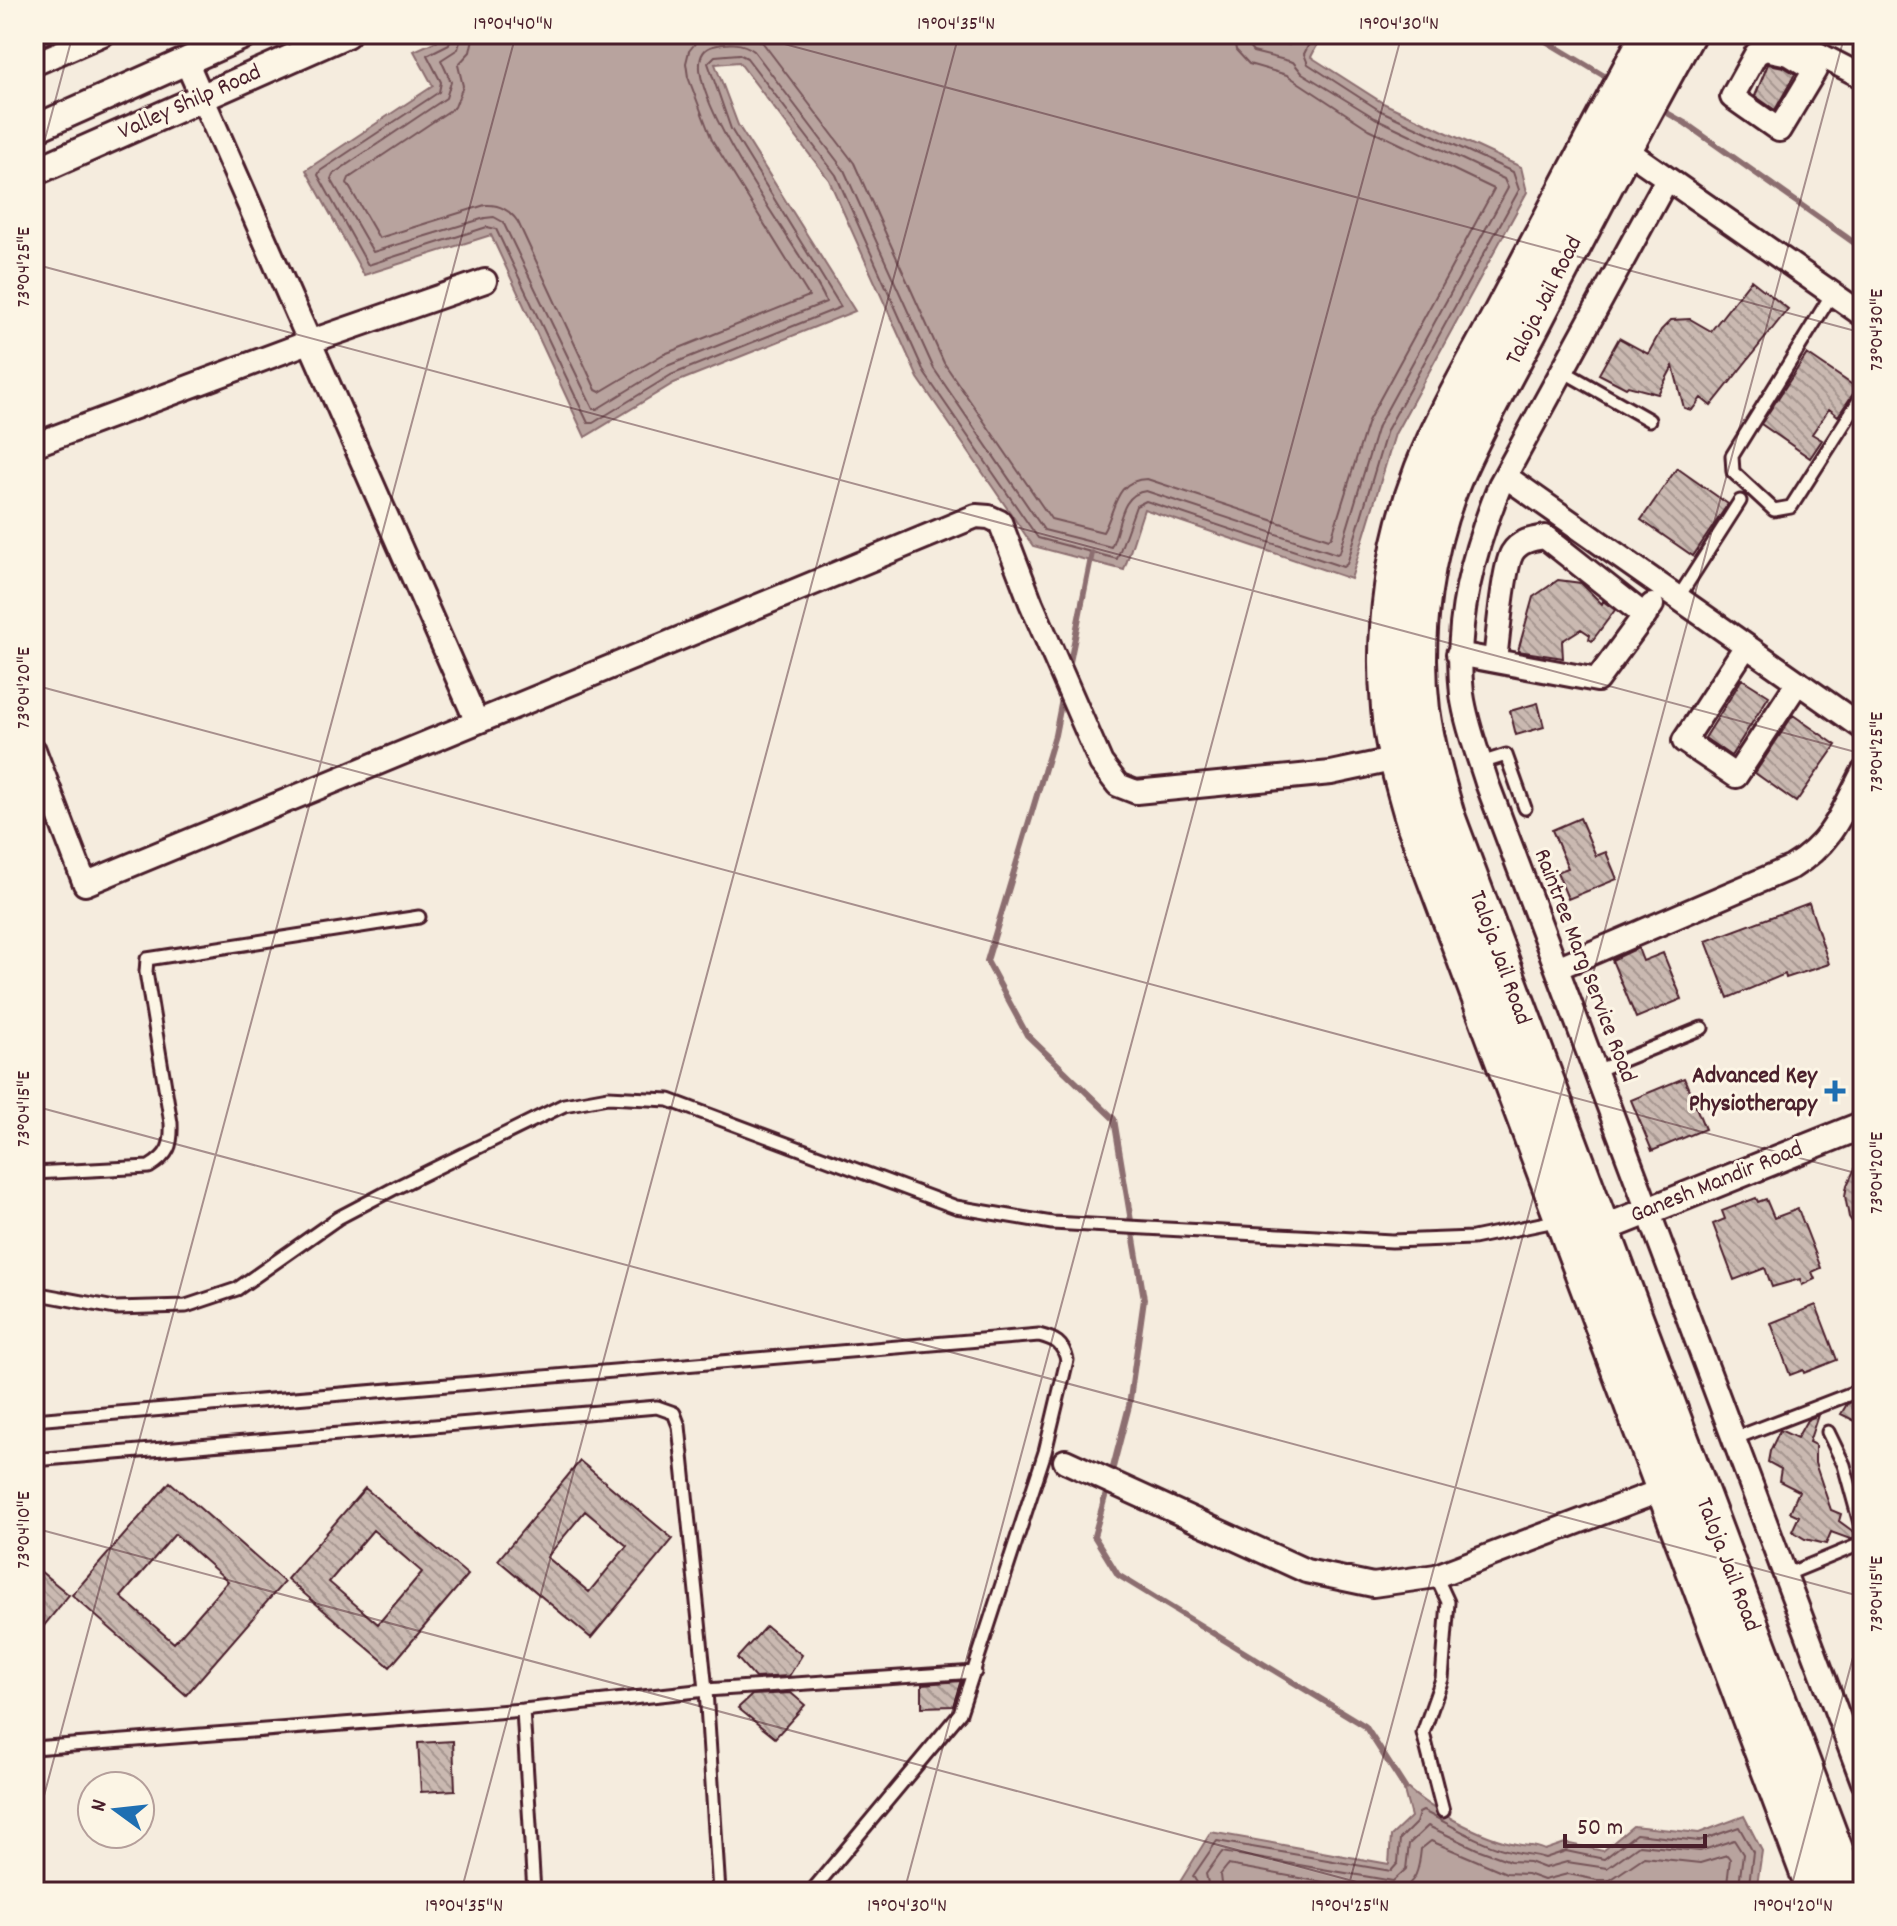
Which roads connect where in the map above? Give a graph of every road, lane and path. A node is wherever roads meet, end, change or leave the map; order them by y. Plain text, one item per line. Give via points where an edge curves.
1 (103, 34) edge
2 (247, 34) edge
3 (346, 34) edge
4 (1649, 34) edge
5 (1687, 34) edge
6 (1779, 34) edge
7 (186, 61) junction
8 (34, 64) edge
9 (1863, 77) edge
10 (204, 97) junction
11 (34, 129) edge
12 (1610, 139) junction
13 (34, 172) edge
14 (1667, 179) junction
15 (485, 281) dead end
16 (1832, 294) junction
17 (1863, 315) edge
18 (309, 342) junction
19 (1563, 371) junction
20 (1863, 394) edge
21 (1649, 420) dead end
22 (34, 445) edge
23 (1505, 476) junction
24 (1740, 501) dead end
25 (1671, 594) junction
26 (1645, 616) junction
27 (1743, 652) junction
28 (1458, 654) junction
29 (1495, 660) junction
30 (1794, 687) junction
31 (477, 722) junction
32 (1863, 728) edge
33 (34, 750) edge
34 (1397, 759) junction
35 (1481, 763) junction
36 (1863, 772) edge
37 (1525, 808) dead end
38 (419, 917) dead end
39 (1557, 968) junction
40 (1702, 1028) dead end
41 (1596, 1071) junction
42 (1863, 1125) edge
43 (34, 1173) edge
44 (1649, 1210) junction
45 (1580, 1220) junction
46 (34, 1293) edge
47 (1863, 1389) edge
48 (34, 1420) edge
49 (1828, 1432) dead end
50 (1733, 1439) junction
51 (1055, 1457) junction
52 (34, 1460) edge
53 (1695, 1477) junction
54 (1663, 1489) junction
55 (1863, 1534) edge
56 (1863, 1543) edge
57 (1784, 1572) junction
58 (1436, 1576) junction
59 (975, 1672) junction
60 (706, 1690) junction
61 (523, 1710) junction
62 (1853, 1723) edge
63 (34, 1748) edge
64 (1863, 1782) edge
65 (1443, 1811) dead end
66 (534, 1892) edge
67 (719, 1892) edge
68 (811, 1892) edge
69 (1815, 1892) edge
70 (1851, 1892) edge

1 - 8 street
2 - 7 street, Valley Shilp Road
3 - 10 street, Valley Shilp Road
4 - 12 main road, Taloja Jail Road
5 - 12 main road, Taloja Jail Road
6 - 9 street via 1811,59
7 - 10 street
7 - 11 street, Valley Shilp Road
10 - 13 street, Valley Shilp Road
10 - 18 street
12 - 14 street
12 - 34 main road, Taloja Jail Road via 1457,394 1409,506 1393,579 1387,645
12 - 45 main road, Taloja Jail Road via 1453,481 1425,585 1421,646 1424,722 1433,767
14 - 16 street
14 - 19 street, Raintree Marg Service Road
15 - 18 street
16 - 17 street
16 - 20 lane via 1732,456 1733,472 1774,510 1791,507
18 - 22 street
18 - 31 street
19 - 21 lane
19 - 23 street, Raintree Marg Service Road
23 - 25 street
23 - 28 street, Raintree Marg Service Road via 1474,557
24 - 25 lane
25 - 26 street
25 - 27 street
26 - 29 street via 1597,680
26 - 29 street via 1545,537 1528,540 1513,552 1508,567
27 - 30 street
27 - 30 street via 1684,741 1736,776
28 - 29 street
28 - 35 street, Raintree Marg Service Road via 1462,697
30 - 32 street
31 - 33 street via 85,884
31 - 34 street via 976,516 1000,522 1101,763 1118,785 1136,792 1331,773
34 - 45 main road, Taloja Jail Road via 1415,826
35 - 37 lane via 1506,755
35 - 39 street, Raintree Marg Service Road
36 - 39 street via 1829,836 1810,856
38 - 43 lane via 147,959 172,1143 164,1158 149,1167
39 - 41 street, Raintree Marg Service Road
40 - 41 lane
41 - 44 street, Raintree Marg Service Road
42 - 44 street, Ganesh Mandir Road
44 - 45 street, Ganesh Mandir Road
44 - 50 street, Raintree Marg Service Road
45 - 46 lane via 1473,1238 1392,1241 1052,1223 956,1207 669,1100 608,1097 564,1105 395,1188 338,1218 237,1289 186,1306 115,1308
45 - 53 main road, Taloja Jail Road
45 - 54 main road, Taloja Jail Road
47 - 50 lane
48 - 51 lane via 1039,1335 1064,1347 1067,1360
49 - 55 lane via 1844,1465
50 - 57 street, Raintree Marg Service Road
51 - 58 street via 1306,1571 1373,1585
51 - 59 lane
52 - 60 lane via 664,1408 674,1413 679,1426
53 - 54 street
53 - 70 main road, Taloja Jail Road
54 - 58 street
54 - 69 main road, Taloja Jail Road
56 - 57 lane
57 - 62 street, Raintree Marg Service Road
58 - 65 lane via 1448,1602 1442,1679 1423,1733
59 - 60 lane
59 - 68 lane via 960,1713
60 - 61 lane
60 - 67 lane
61 - 63 lane
61 - 66 lane
62 - 64 street, Raintree Marg Service Road

